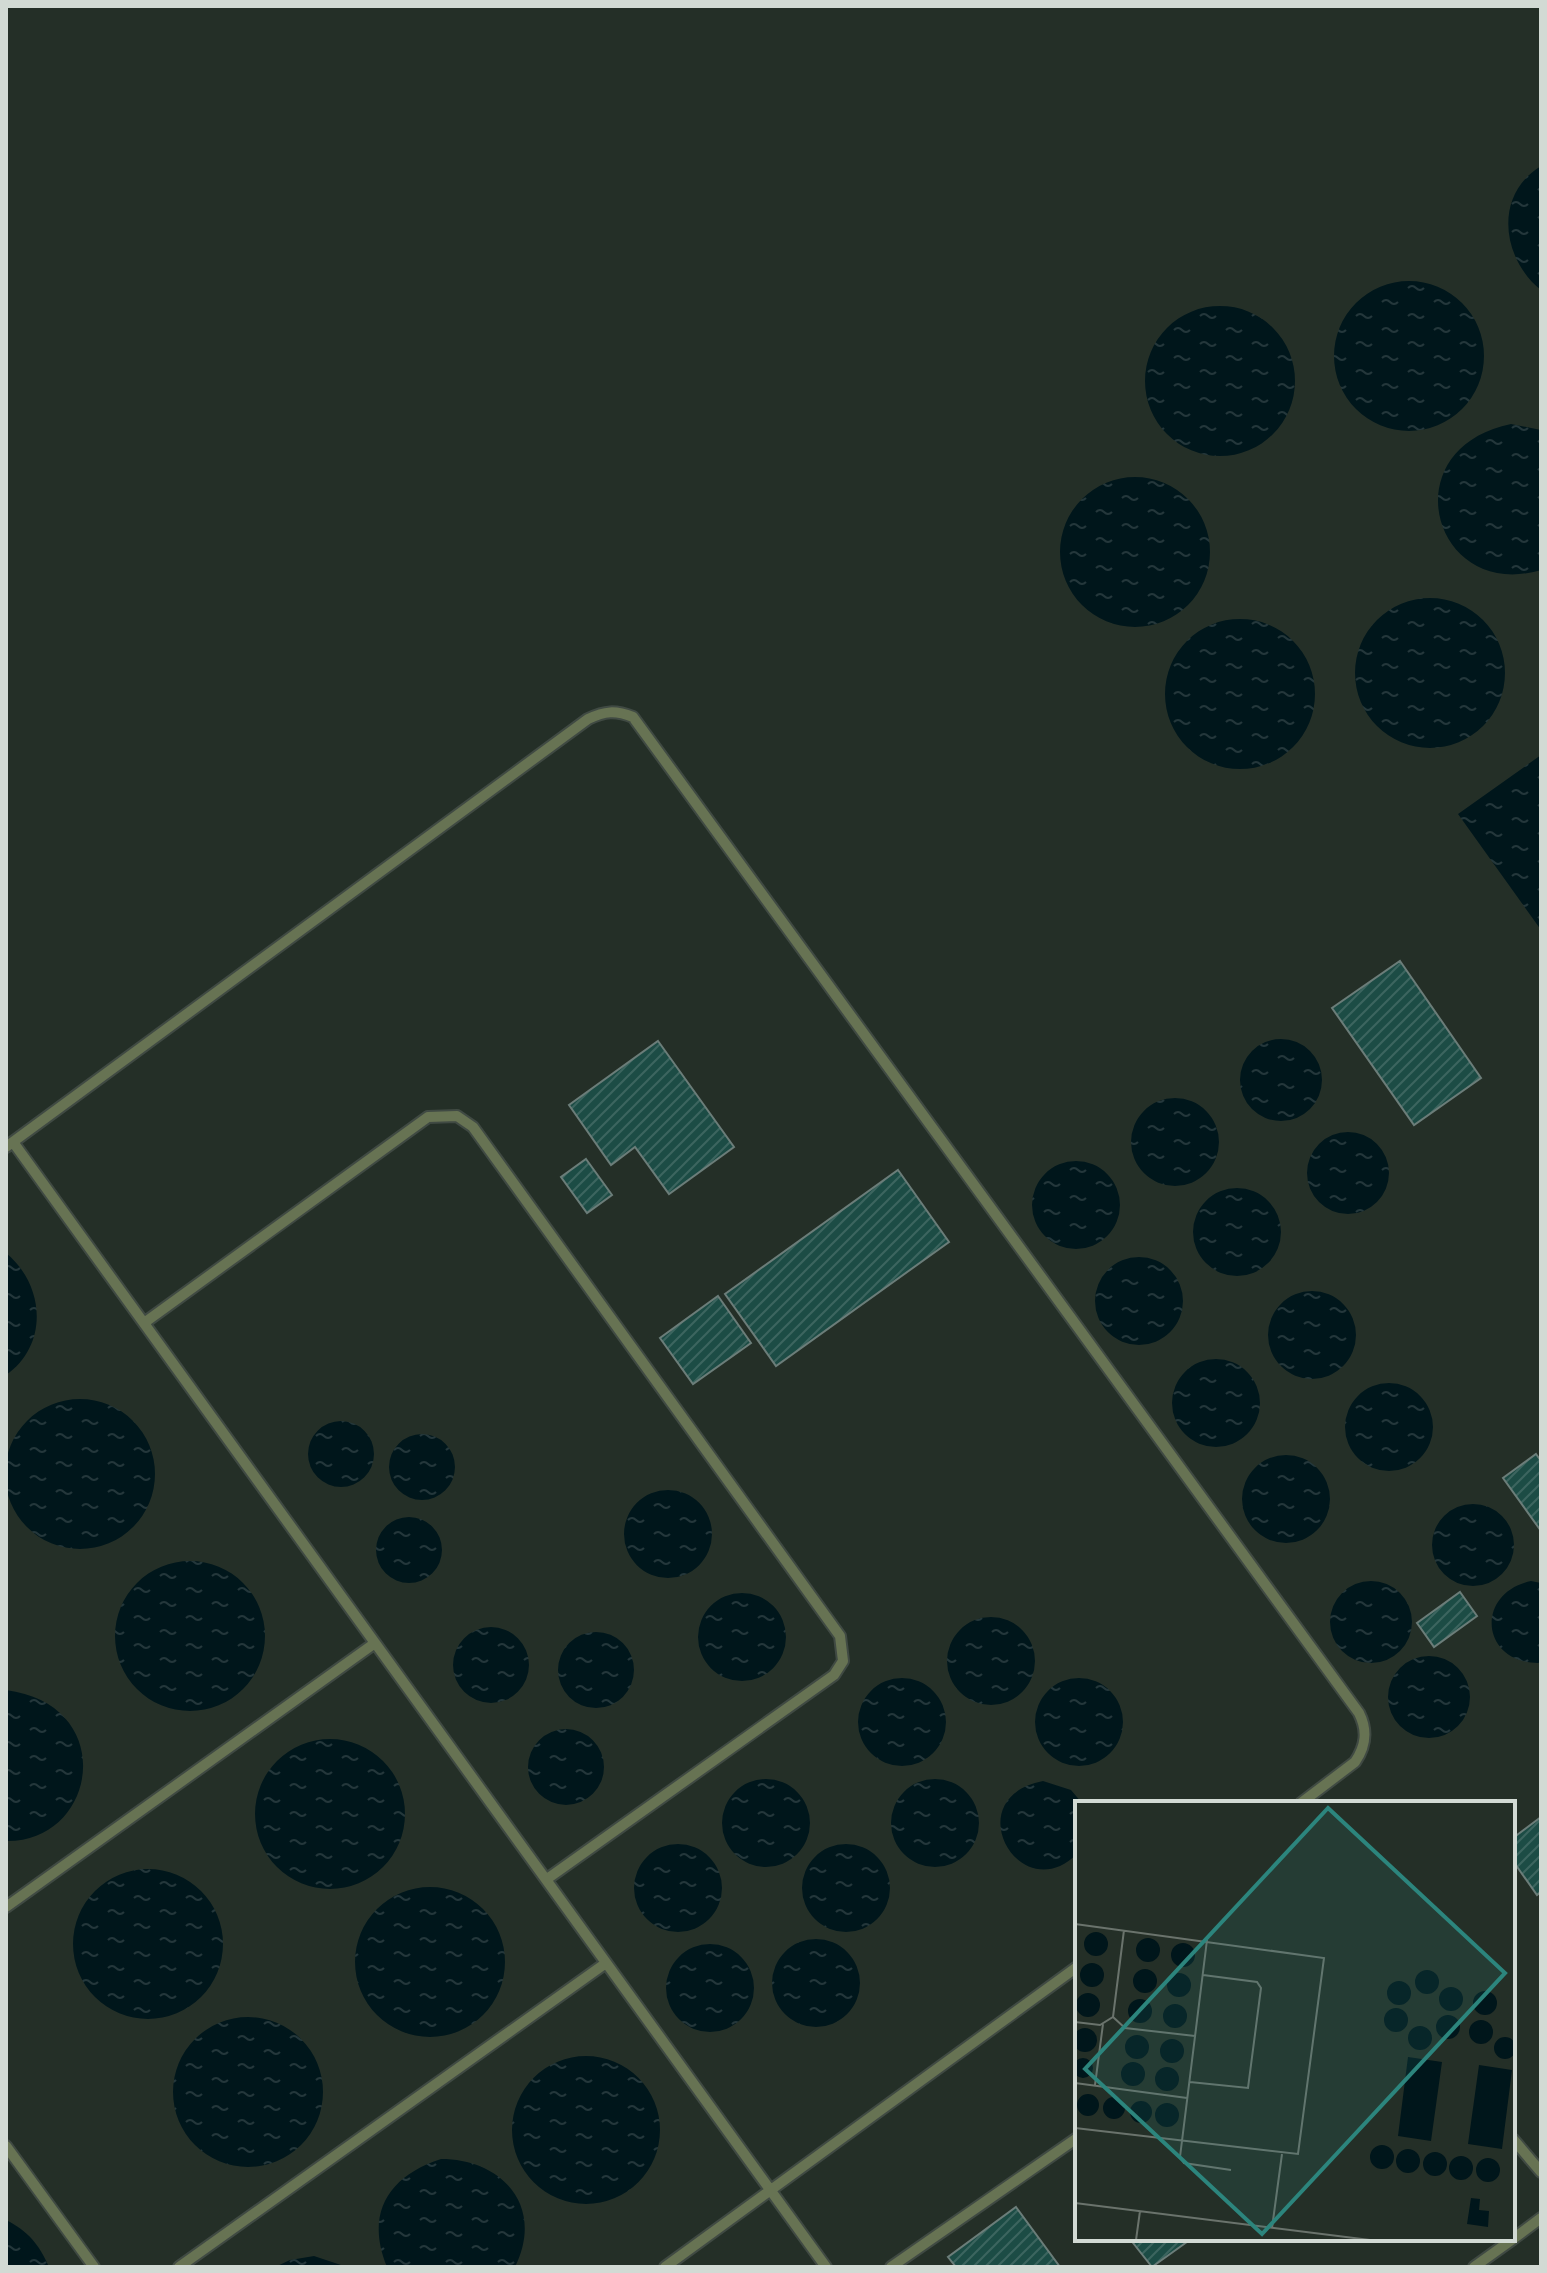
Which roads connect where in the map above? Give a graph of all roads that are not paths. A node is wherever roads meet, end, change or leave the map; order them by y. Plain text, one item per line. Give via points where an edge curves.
1 (9, 1144) edge
2 (144, 1323) junction
3 (375, 1643) junction
4 (1304, 1801) edge
5 (547, 1879) junction
6 (6, 1907) edge
7 (606, 1963) junction
8 (1075, 1968) edge
9 (1075, 2139) edge
10 (1515, 2141) edge
11 (6, 2146) edge
12 (1541, 2172) edge
13 (771, 2191) junction
14 (1541, 2218) edge
15 (1515, 2238) edge
16 (1510, 2241) edge
17 (94, 2267) edge
18 (179, 2267) edge
19 (665, 2267) edge
20 (826, 2267) edge
21 (891, 2267) edge
22 (1474, 2267) edge

1 - 2 lane
1 - 4 lane via 588,719 618,711 633,717 1359,1713 1366,1733 1361,1754
2 - 3 lane
2 - 5 lane via 428,1117 447,1114 473,1127 840,1636 844,1652 834,1675
3 - 5 lane
3 - 6 lane
5 - 7 lane
7 - 13 lane
7 - 18 lane
8 - 13 lane
9 - 21 lane
10 - 12 lane
11 - 17 lane
13 - 19 lane
13 - 20 lane
14 - 15 lane
16 - 22 lane

